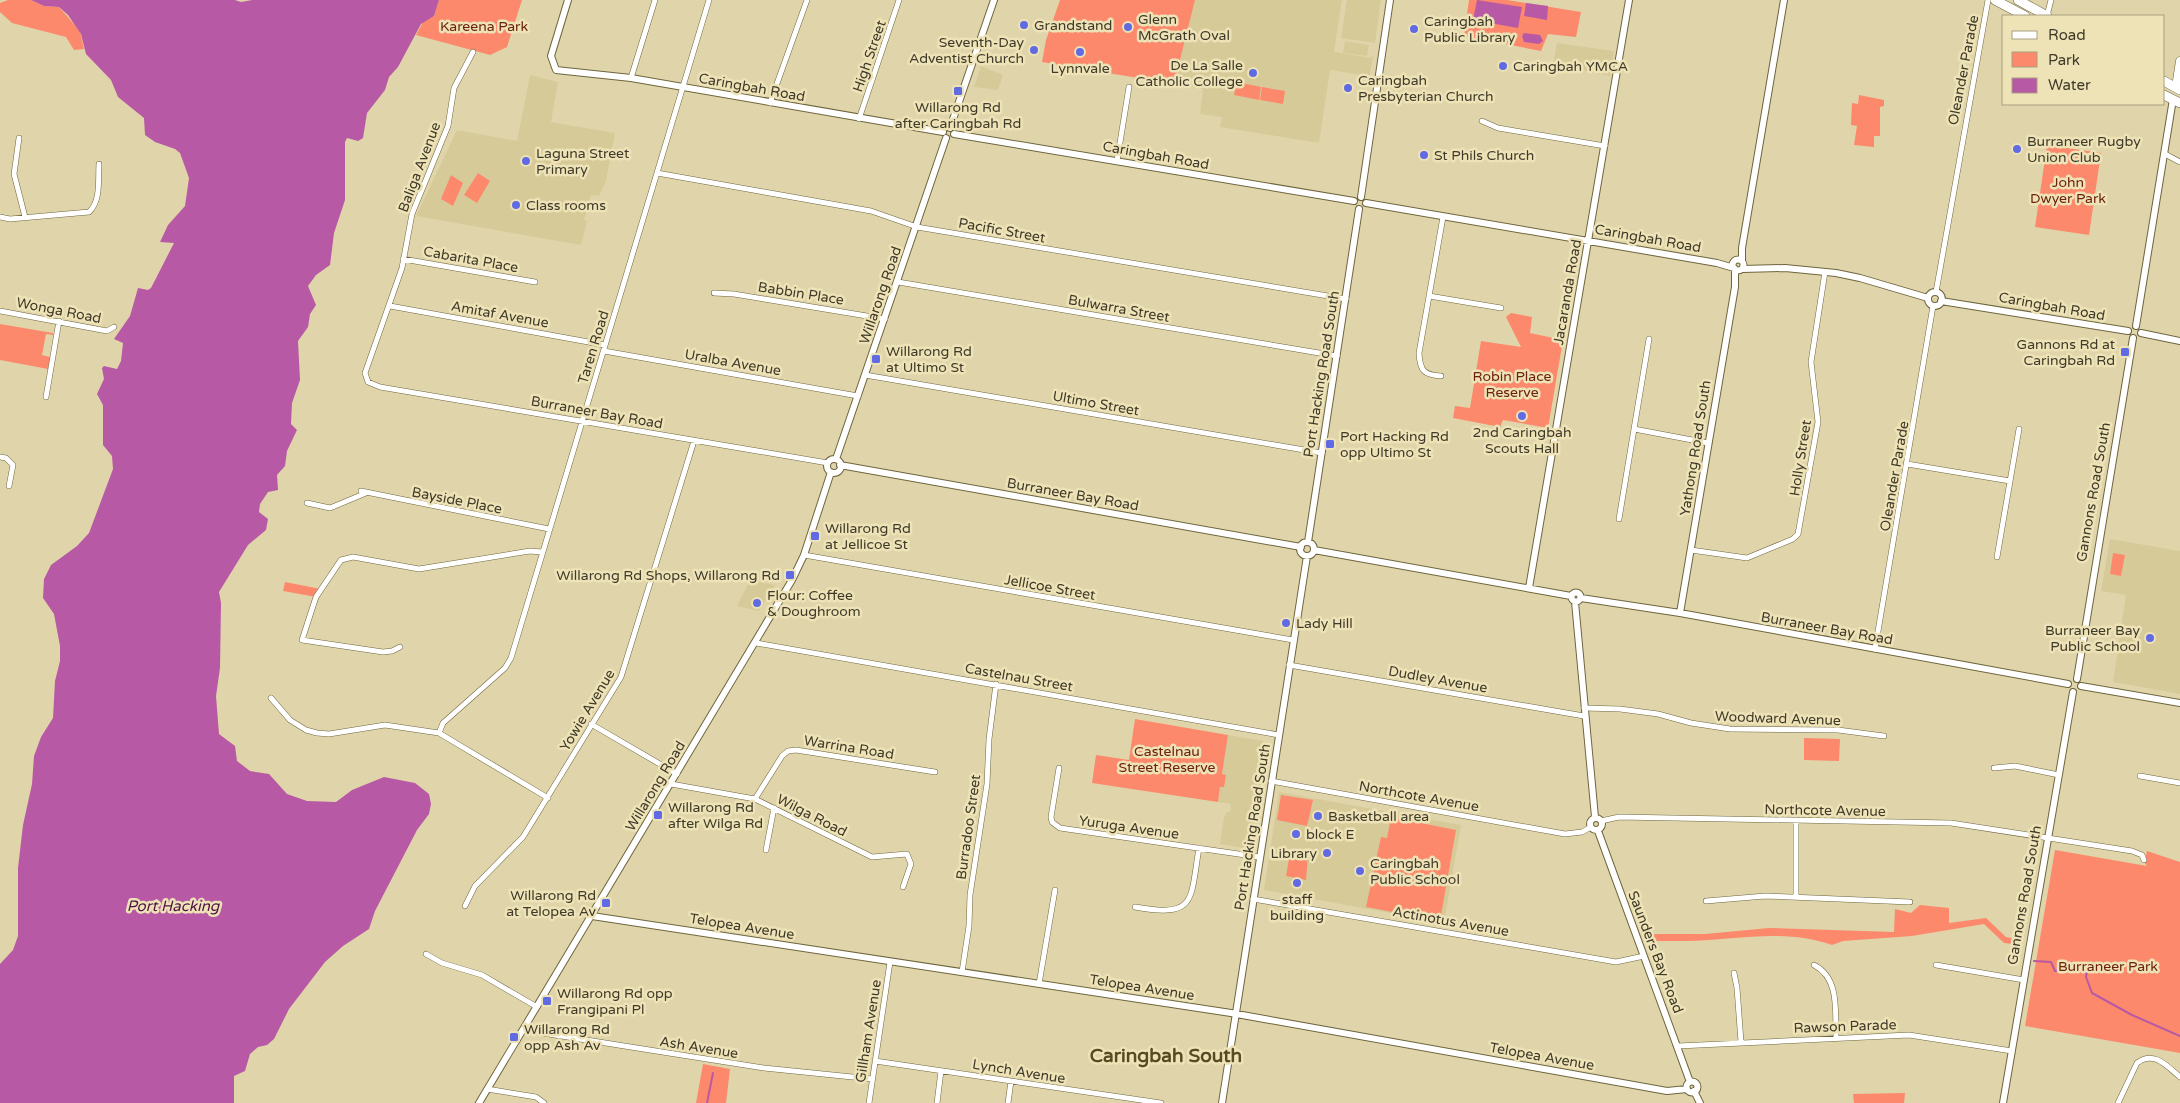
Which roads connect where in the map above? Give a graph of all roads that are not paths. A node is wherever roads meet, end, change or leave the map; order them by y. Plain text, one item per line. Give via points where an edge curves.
1 (568, 0) edge
2 (655, 0) edge
3 (709, 0) edge
4 (807, 0) edge
5 (900, 0) edge
6 (994, 0) edge
7 (1390, 0) edge
8 (1629, 0) edge
9 (1784, 0) edge
10 (1988, 0) edge
11 (1995, 0) edge
12 (2018, 0) edge
13 (2051, 0) edge
14 (2023, 15) edge
15 (2045, 15) edge
16 (2047, 15) edge
17 (473, 52) dead end
18 (2180, 61) edge
19 (632, 78) junction
20 (2165, 82) edge
21 (682, 87) junction
22 (1129, 87) dead end
23 (2178, 89) edge
24 (2165, 95) edge
25 (2177, 101) edge
26 (770, 102) junction
27 (859, 119) junction
28 (1482, 121) dead end
29 (950, 128) junction
30 (954, 134) junction
31 (944, 135) junction
32 (19, 138) dead end
33 (1605, 146) junction
34 (2165, 154) junction
35 (1117, 161) junction
36 (2180, 162) edge
37 (99, 164) dead end
38 (656, 173) junction
39 (1361, 197) junction
40 (1354, 202) junction
41 (1366, 203) junction
42 (1359, 209) junction
43 (0, 217) edge
44 (25, 217) junction
45 (1443, 217) junction
46 (917, 227) junction
47 (1588, 240) junction
48 (403, 259) junction
49 (1738, 265) junction
50 (1825, 272) junction
51 (535, 282) dead end
52 (898, 282) junction
53 (1936, 292) junction
54 (714, 293) dead end
55 (1429, 296) junction
56 (1928, 298) junction
57 (1346, 299) junction
58 (1942, 301) junction
59 (390, 306) junction
60 (1933, 306) junction
61 (1501, 308) dead end
62 (0, 310) edge
63 (885, 319) junction
64 (59, 321) junction
65 (114, 326) dead end
66 (2136, 326) junction
67 (2128, 331) junction
68 (2141, 333) junction
69 (2133, 338) junction
70 (1649, 339) dead end
71 (2180, 341) edge
72 (604, 348) junction
73 (1337, 356) junction
74 (866, 375) junction
75 (1442, 376) dead end
76 (365, 378) joint
77 (858, 396) junction
78 (46, 397) dead end
79 (582, 422) junction
80 (1634, 429) junction
81 (2019, 429) dead end
82 (694, 441) junction
83 (1708, 443) junction
84 (1322, 453) junction
85 (0, 457) edge
86 (838, 462) junction
87 (828, 463) junction
88 (1907, 464) junction
89 (831, 472) junction
90 (2010, 481) junction
91 (9, 486) dead end
92 (307, 504) dead end
93 (1620, 519) dead end
94 (548, 529) junction
95 (1308, 542) junction
96 (1301, 547) junction
97 (1314, 550) junction
98 (1691, 550) junction
99 (542, 552) junction
100 (804, 556) junction
101 (1306, 556) junction
102 (1997, 557) dead end
103 (1529, 588) junction
104 (1576, 599) junction
105 (1680, 613) junction
106 (1292, 640) junction
107 (756, 642) junction
108 (400, 647) dead end
109 (1875, 649) junction
110 (1289, 665) junction
111 (2077, 679) junction
112 (996, 684) junction
113 (2068, 684) junction
114 (2081, 686) junction
115 (2073, 692) junction
116 (271, 698) dead end
117 (2180, 703) edge
118 (1584, 708) junction
119 (1584, 716) junction
120 (590, 724) junction
121 (439, 733) junction
122 (1279, 735) junction
123 (1884, 736) dead end
124 (1059, 768) dead end
125 (1994, 768) dead end
126 (935, 772) dead end
127 (677, 774) junction
128 (2059, 775) junction
129 (2140, 776) dead end
130 (1271, 781) junction
131 (2180, 783) edge
132 (671, 784) junction
133 (548, 798) junction
134 (755, 799) junction
135 (774, 808) junction
136 (1598, 819) junction
137 (1796, 821) junction
138 (1594, 829) junction
139 (2048, 837) junction
140 (1199, 848) junction
141 (766, 850) dead end
142 (2143, 856) dead end
143 (1259, 857) junction
144 (903, 887) dead end
145 (1055, 890) dead end
146 (1796, 896) junction
147 (1253, 899) junction
148 (1706, 901) dead end
149 (1910, 902) dead end
150 (465, 906) dead end
151 (1135, 907) dead end
152 (592, 916) junction
153 (426, 954) dead end
154 (1644, 956) junction
155 (890, 962) junction
156 (1814, 965) dead end
157 (1936, 965) dead end
158 (962, 972) junction
159 (1734, 973) dead end
160 (2024, 980) junction
161 (1039, 984) junction
162 (537, 1007) junction
163 (1236, 1014) junction
164 (523, 1030) junction
165 (1836, 1038) junction
166 (1741, 1042) junction
167 (1678, 1046) junction
168 (2012, 1051) junction
169 (875, 1061) junction
170 (942, 1071) junction
171 (2180, 1077) edge
172 (872, 1079) junction
173 (1012, 1081) junction
174 (488, 1089) junction
175 (1690, 1090) junction
176 (1109, 1096) junction
177 (479, 1103) edge
178 (544, 1103) edge
179 (868, 1103) edge
180 (937, 1103) edge
181 (1008, 1103) edge
182 (1108, 1103) edge
183 (1160, 1103) edge
184 (1222, 1103) edge
185 (1700, 1103) edge
186 (2003, 1103) edge
187 (2118, 1103) edge

1 - 19 street, Caringbah Road via 551,56 556,70
2 - 19 street
3 - 21 street, Taren Road
4 - 26 street
5 - 27 street, High Street
6 - 29 street
7 - 39 street
8 - 33 street, Jacaranda Road
9 - 49 street, Yathong Road South
10 - 53 street, Oleander Parade
11 - 14 main road
12 - 15 main road
13 - 16 street
17 - 48 street, Baliga Avenue via 454,88 448,126 412,214
18 - 23 main road
19 - 21 street, Caringbah Road
20 - 23 main road
21 - 26 street, Caringbah Road
21 - 38 street, Taren Road
22 - 35 street
23 - 25 main road
24 - 25 main road
25 - 34 street
26 - 27 street, Caringbah Road
27 - 31 street, Caringbah Road
28 - 33 street via 1498,128
29 - 30 street
29 - 31 street via 945,129
30 - 31 street via 951,138
30 - 35 street, Caringbah Road
31 - 46 street, Willarong Road
32 - 44 street via 14,174
33 - 47 street, Jacaranda Road
34 - 36 street
34 - 66 street
35 - 40 street, Caringbah Road
37 - 44 street via 98,191 94,207 89,212
38 - 46 street, Pacific Street via 871,211
38 - 72 street, Taren Road
39 - 40 street
39 - 41 street
40 - 42 street
41 - 42 street
41 - 45 street, Caringbah Road
42 - 57 street, Port Hacking Road South
43 - 44 street
45 - 47 street, Caringbah Road
45 - 55 street
46 - 52 street, Willarong Road
46 - 57 street, Pacific Street
47 - 49 street, Caringbah Road
47 - 103 street, Jacaranda Road
48 - 51 street, Cabarita Place
48 - 59 street, Baliga Avenue
49 - 50 street, Caringbah Road
49 - 83 street, Yathong Road South
50 - 56 street, Caringbah Road via 1860,278
50 - 98 street, Holly Street via 1811,362 1818,422 1798,534 1794,539 1747,558
52 - 63 street, Willarong Road
52 - 73 street, Bulwarra Street
53 - 56 street
53 - 58 street
54 - 63 street, Babbin Place
55 - 61 street
55 - 75 street via 1420,361 1429,375
56 - 60 street
57 - 73 street, Port Hacking Road South
58 - 60 street
58 - 67 street, Caringbah Road
59 - 72 street, Amitaf Avenue
59 - 76 street, Baliga Avenue
60 - 88 street, Oleander Parade
62 - 64 street, Wonga Road
63 - 74 street, Willarong Road
64 - 65 street, Wonga Road via 107,330
64 - 78 street
66 - 67 street
66 - 68 street
67 - 69 street
68 - 69 street
68 - 71 street
69 - 111 street, Gannons Road South
70 - 80 street
72 - 77 street, Uralba Avenue
72 - 79 street, Taren Road
73 - 84 street, Port Hacking Road South
74 - 77 street, Willarong Road
74 - 84 street, Ultimo Street
76 - 79 street, Burraneer Bay Road via 380,387
77 - 86 street, Willarong Road
79 - 82 street, Burraneer Bay Road
79 - 94 street, Taren Road
80 - 83 street
80 - 93 street
81 - 90 street
82 - 87 street, Burraneer Bay Road
82 - 120 street, Yowie Avenue via 624,670
83 - 98 street, Yathong Road South
84 - 95 street, Port Hacking Road South
85 - 91 street via 13,465
86 - 87 street via 831,460
86 - 89 street via 838,471
86 - 96 street, Burraneer Bay Road
87 - 89 street
88 - 90 street
88 - 109 street, Oleander Parade
89 - 100 street, Willarong Road
90 - 102 street
92 - 94 street, Bayside Place via 330,508 364,492
94 - 99 street, Taren Road
95 - 96 street
95 - 97 street
96 - 101 street
97 - 101 street via 1313,554
97 - 103 street, Burraneer Bay Road
98 - 105 street, Yathong Road South
99 - 108 street via 530,551 419,569 353,558 341,560 316,597 302,640 383,652
99 - 121 street, Taren Road via 511,658 505,668 443,723
100 - 106 street, Jellicoe Street
100 - 107 street, Willarong Road
101 - 106 street, Port Hacking Road South
103 - 104 street, Burraneer Bay Road
104 - 105 street, Burraneer Bay Road
104 - 118 street
105 - 109 street, Burraneer Bay Road
106 - 110 street, Port Hacking Road South
107 - 112 street, Castelnau Street
107 - 127 street, Willarong Road
109 - 113 street, Burraneer Bay Road
110 - 119 street, Dudley Avenue
110 - 122 street, Port Hacking Road South
111 - 113 street
111 - 114 street
112 - 122 street, Castelnau Street
112 - 158 street, Burradoo Street via 987,784
113 - 115 street
114 - 115 street
114 - 117 street
115 - 128 street, Gannons Road South
116 - 121 street via 290,720 318,733 385,725
118 - 119 street
118 - 123 street, Woodward Avenue via 1658,714 1730,729 1838,730
119 - 136 street
120 - 127 street
120 - 133 street, Yowie Avenue
121 - 133 street
122 - 130 street, Port Hacking Road South
124 - 140 street, Yuruga Avenue via 1051,817 1055,826
125 - 128 street via 2019,767
126 - 134 street, Warrina Road via 788,751
127 - 132 street, Willarong Road
128 - 139 street, Gannons Road South
129 - 131 street
130 - 138 street, Northcote Avenue via 1565,834
130 - 143 street, Port Hacking Road South
132 - 134 street, Wilga Road
132 - 152 street, Willarong Road
133 - 150 street, Yowie Avenue via 519,842 475,886
134 - 135 street, Wilga Road
135 - 141 street
135 - 144 street, Wilga Road via 868,856 907,854 911,864
136 - 137 street, Northcote Avenue
136 - 138 street
136 - 138 street via 1602,825
137 - 139 street, Northcote Avenue via 1951,823
137 - 146 street
138 - 154 street, Saunders Bay Road
139 - 142 street, Northcote Avenue
139 - 160 street, Gannons Road South
140 - 143 street, Yuruga Avenue
140 - 151 street via 1192,891 1181,908 1162,912
143 - 147 street, Port Hacking Road South
145 - 161 street
146 - 148 street
146 - 149 street
147 - 154 street, Actinotus Avenue via 1616,962
147 - 163 street, Port Hacking Road South
152 - 155 street, Telopea Avenue
152 - 162 street, Willarong Road
153 - 162 street via 448,966 482,975
154 - 167 street, Saunders Bay Road
155 - 158 street, Telopea Avenue
155 - 169 street, Gillham Avenue
156 - 165 street via 1832,982
157 - 160 street
158 - 161 street, Telopea Avenue
159 - 166 street
160 - 168 street, Gannons Road South
161 - 163 street, Telopea Avenue
162 - 164 street, Willarong Road
163 - 175 street, Telopea Avenue via 1667,1091
163 - 184 street, Port Hacking Road South
164 - 172 street, Ash Avenue via 764,1068
164 - 174 street, Willarong Road
165 - 166 street, Rawson Parade
165 - 168 street, Rawson Parade via 1916,1035
166 - 167 street, Rawson Parade
167 - 175 street, Saunders Bay Road via 1690,1082 1697,1086
168 - 186 street, Gannons Road South
169 - 170 street, Lynch Avenue
169 - 172 street, Gillham Avenue
170 - 173 street, Lynch Avenue
170 - 180 street
171 - 187 street via 2158,1060 2142,1059
172 - 179 street, Gillham Avenue
173 - 176 street, Lynch Avenue
173 - 181 street
174 - 177 street, Willarong Road
174 - 178 street via 536,1097
175 - 185 street
176 - 182 street
176 - 183 street, Lynch Avenue

